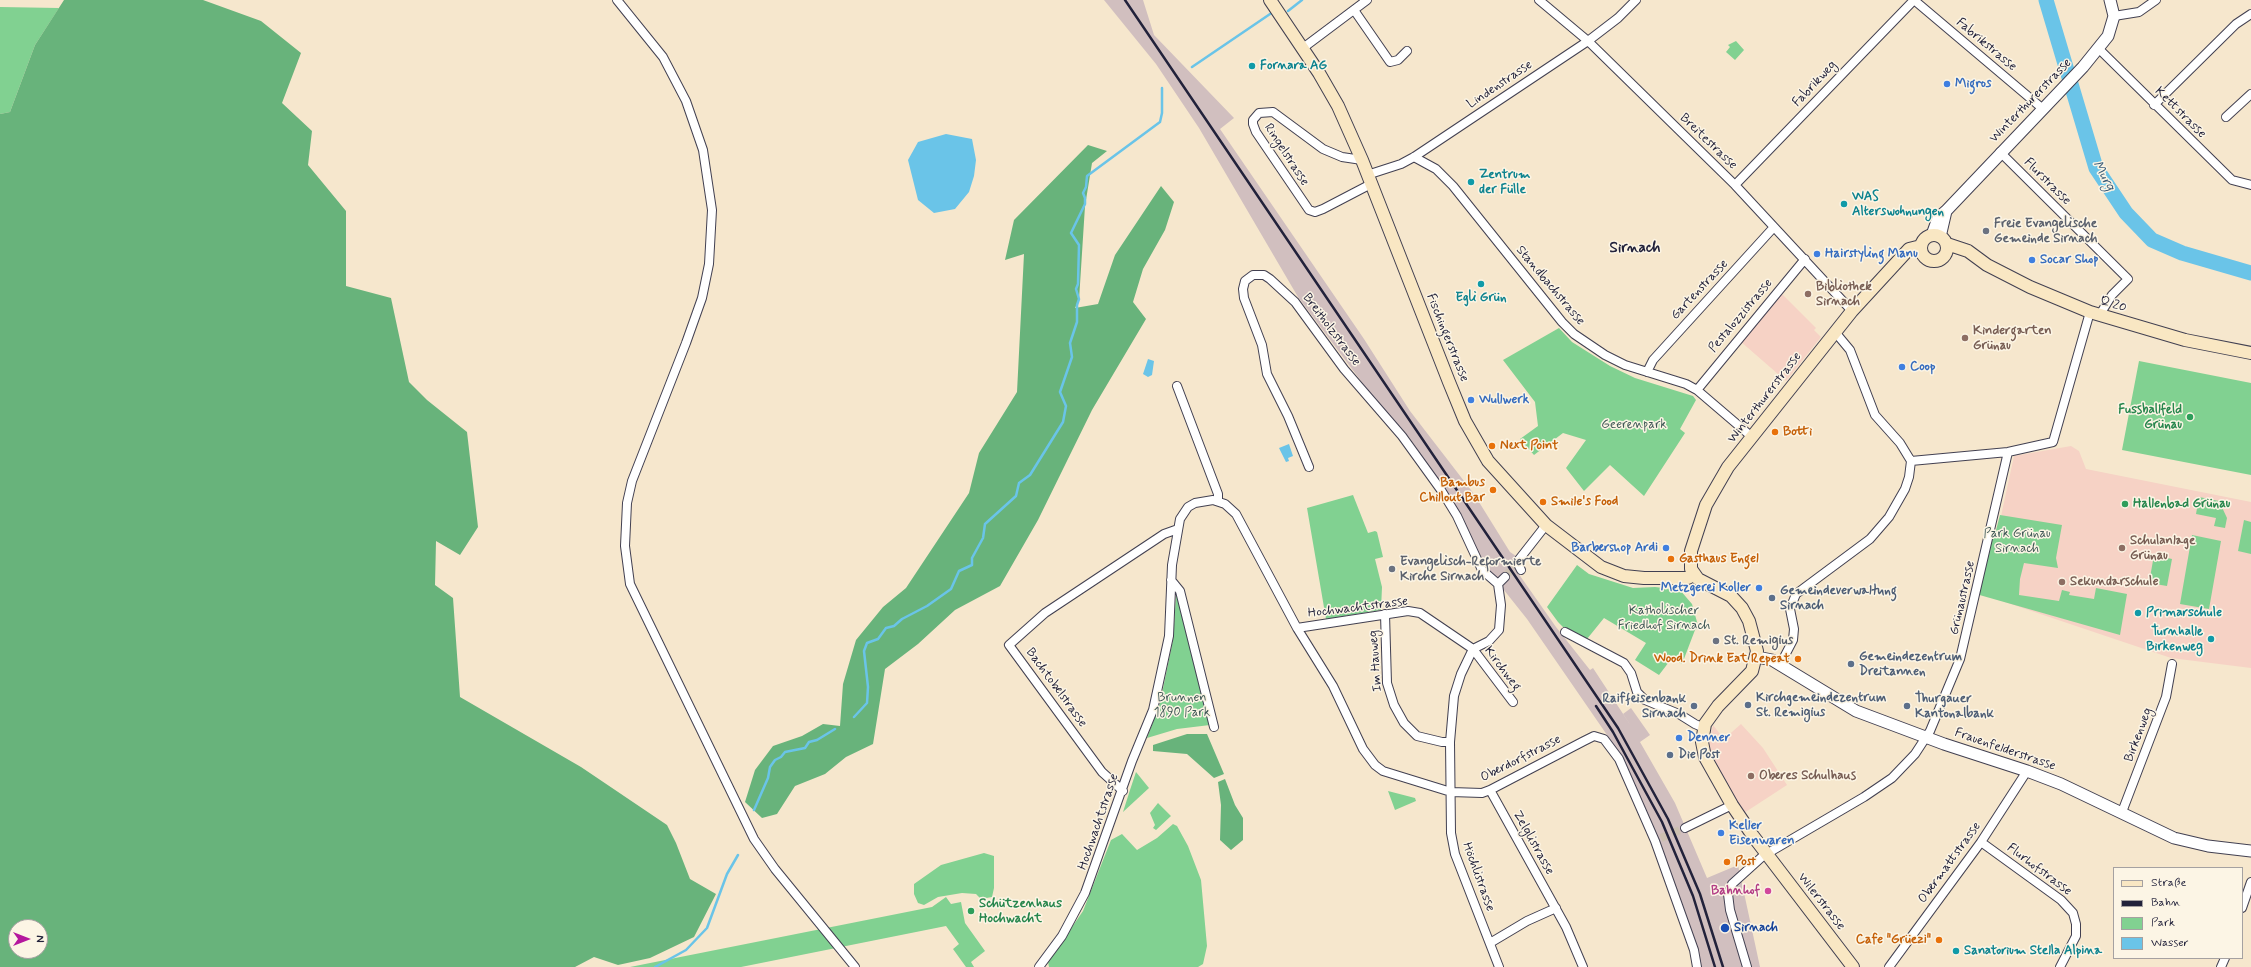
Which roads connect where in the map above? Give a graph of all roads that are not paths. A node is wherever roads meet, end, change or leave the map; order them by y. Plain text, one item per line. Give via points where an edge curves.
1 (618, 0) edge
2 (1270, 0) edge
3 (1368, 0) edge
4 (1539, 0) edge
5 (1636, 0) edge
6 (1914, 0) edge
7 (2110, 0) edge
8 (2156, 0) edge
9 (1354, 10) junction
10 (2251, 14) edge
11 (2114, 16) junction
12 (1588, 41) junction
13 (1303, 48) junction
14 (2098, 48) junction
15 (1407, 51) dead end
16 (2251, 94) edge
17 (2154, 105) junction
18 (2043, 108) junction
19 (2226, 117) dead end
20 (2000, 152) junction
21 (1414, 157) junction
22 (1362, 160) junction
23 (1369, 180) junction
24 (1736, 185) junction
25 (2251, 185) edge
26 (1774, 227) junction
27 (1941, 243) junction
28 (1922, 250) junction
29 (1805, 259) junction
30 (1852, 311) junction
31 (2095, 314) junction
32 (1835, 332) junction
33 (2251, 353) edge
34 (1647, 372) junction
35 (1177, 386) dead end
36 (1697, 390) junction
37 (1752, 437) junction
38 (2008, 452) junction
39 (1911, 461) junction
40 (1309, 467) dead end
41 (1218, 501) junction
42 (1546, 525) junction
43 (1178, 529) junction
44 (1521, 570) tunnel mouth
45 (1694, 575) junction
46 (1505, 576) tunnel mouth
47 (1171, 580) junction
48 (1498, 584) junction
49 (1385, 614) junction
50 (1297, 628) junction
51 (1565, 632) dead end
52 (1473, 649) junction
53 (1757, 657) junction
54 (2172, 664) dead end
55 (1780, 665) junction
56 (1513, 702) dead end
57 (1214, 726) dead end
58 (1704, 728) junction
59 (1926, 737) junction
60 (1450, 742) junction
61 (2027, 770) junction
62 (1490, 790) junction
63 (1123, 791) junction
64 (1451, 792) junction
65 (1732, 805) junction
66 (2122, 812) junction
67 (1685, 828) tunnel mouth
68 (1981, 842) junction
69 (2251, 851) edge
70 (1766, 853) junction
71 (2251, 882) edge
72 (2243, 905) edge
73 (1556, 908) junction
74 (1490, 943) junction
75 (854, 967) edge
76 (1039, 967) edge
77 (1499, 967) edge
78 (1583, 967) edge
79 (1697, 967) edge
80 (1747, 967) edge
81 (1853, 967) edge
82 (1889, 967) edge
83 (2060, 967) edge

1 - 75 street via 663,57 686,100 703,150 712,210 709,264 702,298 632,481 625,526 630,584 754,839
2 - 13 main road, Fischingerstrasse
3 - 9 street
4 - 12 street, Breitestrasse
5 - 12 street, Lindenstrasse
6 - 18 street, Fabrikstrasse
6 - 24 street, Fabrikweg
7 - 11 street
8 - 11 street via 2139,12
9 - 13 street
9 - 15 street via 1390,62 1398,60
10 - 17 street via 2236,24
11 - 14 street, Winterthurerstrasse via 2110,32
12 - 21 street, Lindenstrasse
12 - 24 street, Breitestrasse
13 - 22 main road, Fischingerstrasse via 1336,102
14 - 17 street, Kettstrasse
14 - 18 street, Winterthurerstrasse
16 - 19 street
17 - 25 street, Kettstrasse via 2232,180
18 - 20 street, Winterthurerstrasse
20 - 27 street, Winterthurerstrasse via 1946,212
20 - 31 street, Flurstrasse via 2128,279
21 - 23 street, Lindenstrasse
21 - 34 street, Standbachstrasse via 1436,169 1453,186 1574,334 1605,355
22 - 23 main road, Fischingerstrasse
22 - 23 street, Ringelstrasse via 1342,157 1323,150 1273,112 1259,112 1253,120 1256,132 1309,210 1315,212 1323,209
23 - 42 main road, Fischingerstrasse via 1449,382 1479,448 1507,485
24 - 26 street, Breitestrasse
26 - 29 street, Breitestrasse
26 - 34 street, Gartenstrasse via 1653,360
27 - 28 main road via 1925,239
27 - 28 main road via 1936,261 1928,260
27 - 31 main road, Q 20 via 2030,287
28 - 30 main road, Winterthurerstrasse via 1901,258
29 - 30 street, Breitestrasse
29 - 36 street, Pestalozzistrasse
30 - 32 main road, Winterthurerstrasse
31 - 33 main road, Q 20 via 2178,338
31 - 38 street via 2053,442
32 - 37 main road, Winterthurerstrasse
32 - 39 street via 1850,350 1875,415 1900,443
34 - 36 street, Standbachstrasse
35 - 41 street via 1218,494
36 - 37 street, Standbachstrasse
37 - 45 main road, Winterthurerstrasse via 1719,481 1701,516 1691,551 1691,569
38 - 39 street
38 - 59 street, Grünaustrasse via 1960,659
39 - 55 street via 1905,490 1889,517 1870,540 1796,594 1790,609 1794,629 1793,640
40 - 48 street, Breitholzstrasse via 1267,374 1262,345 1244,298 1245,281 1253,275 1264,275 1295,302 1344,369 1402,436 1457,516 1482,570
41 - 43 street, Hochwachtstrasse via 1201,501 1188,507 1180,519
41 - 50 street, Hochwachtstrasse via 1236,514
42 - 44 street via 1517,562
42 - 45 main road, Fischingerstrasse via 1613,574 1644,578 1688,578
43 - 47 street, Hochwachtstrasse
43 - 63 street, Bachtobelstrasse via 1164,534 1045,613 1009,644 1102,772
45 - 53 main road via 1731,596 1742,608 1752,632
46 - 48 street
47 - 57 street via 1180,591
47 - 63 street, Hochwachtstrasse via 1169,636 1161,679 1153,710
48 - 52 street via 1501,605 1499,630 1489,641
49 - 50 street, Hochwachtstrasse
49 - 52 street, Hochwachtstrasse via 1408,611 1420,613
49 - 60 street, Im Hauweg via 1387,683 1394,705 1404,723 1417,736
50 - 64 street, Oberdorfstrasse via 1333,686 1363,749 1375,765 1387,773
51 - 58 street via 1624,663 1631,673 1637,692 1645,700
52 - 56 street, Kirchweg
52 - 60 street via 1456,686
53 - 55 street, Frauenfelderstrasse via 1772,660
53 - 58 main road via 1749,676 1718,706
54 - 66 street, Birkenweg via 2166,697
55 - 59 street, Frauenfelderstrasse via 1856,711
58 - 65 main road via 1702,742 1705,757
59 - 61 street, Frauenfelderstrasse
59 - 70 street, Grünaustrasse via 1915,754 1892,778 1864,797
60 - 64 street
61 - 66 street, Frauenfelderstrasse
61 - 68 street, Obermattstrasse
62 - 64 street, Oberdorfstrasse via 1473,794
62 - 73 street, Zelglistrasse
62 - 79 street, Oberdorfstrasse via 1594,736 1600,737 1618,759 1658,840 1694,950
63 - 76 street, Hochwachtstrasse via 1085,893 1062,936
64 - 74 street, Höchlistrasse via 1449,811 1455,854
65 - 67 street
65 - 70 main road, Wilerstrasse
66 - 69 street, Frauenfelderstrasse via 2174,838 2208,846
68 - 82 street, Obermattstrasse
68 - 83 street, Flurhofstrasse via 2055,895 2073,914 2076,936
70 - 80 street, Grünaustrasse via 1732,884 1728,894 1730,910
70 - 81 main road, Wilerstrasse
71 - 72 street
73 - 74 street via 1527,921
73 - 78 street, Zelglistrasse
74 - 77 street, Höchlistrasse

